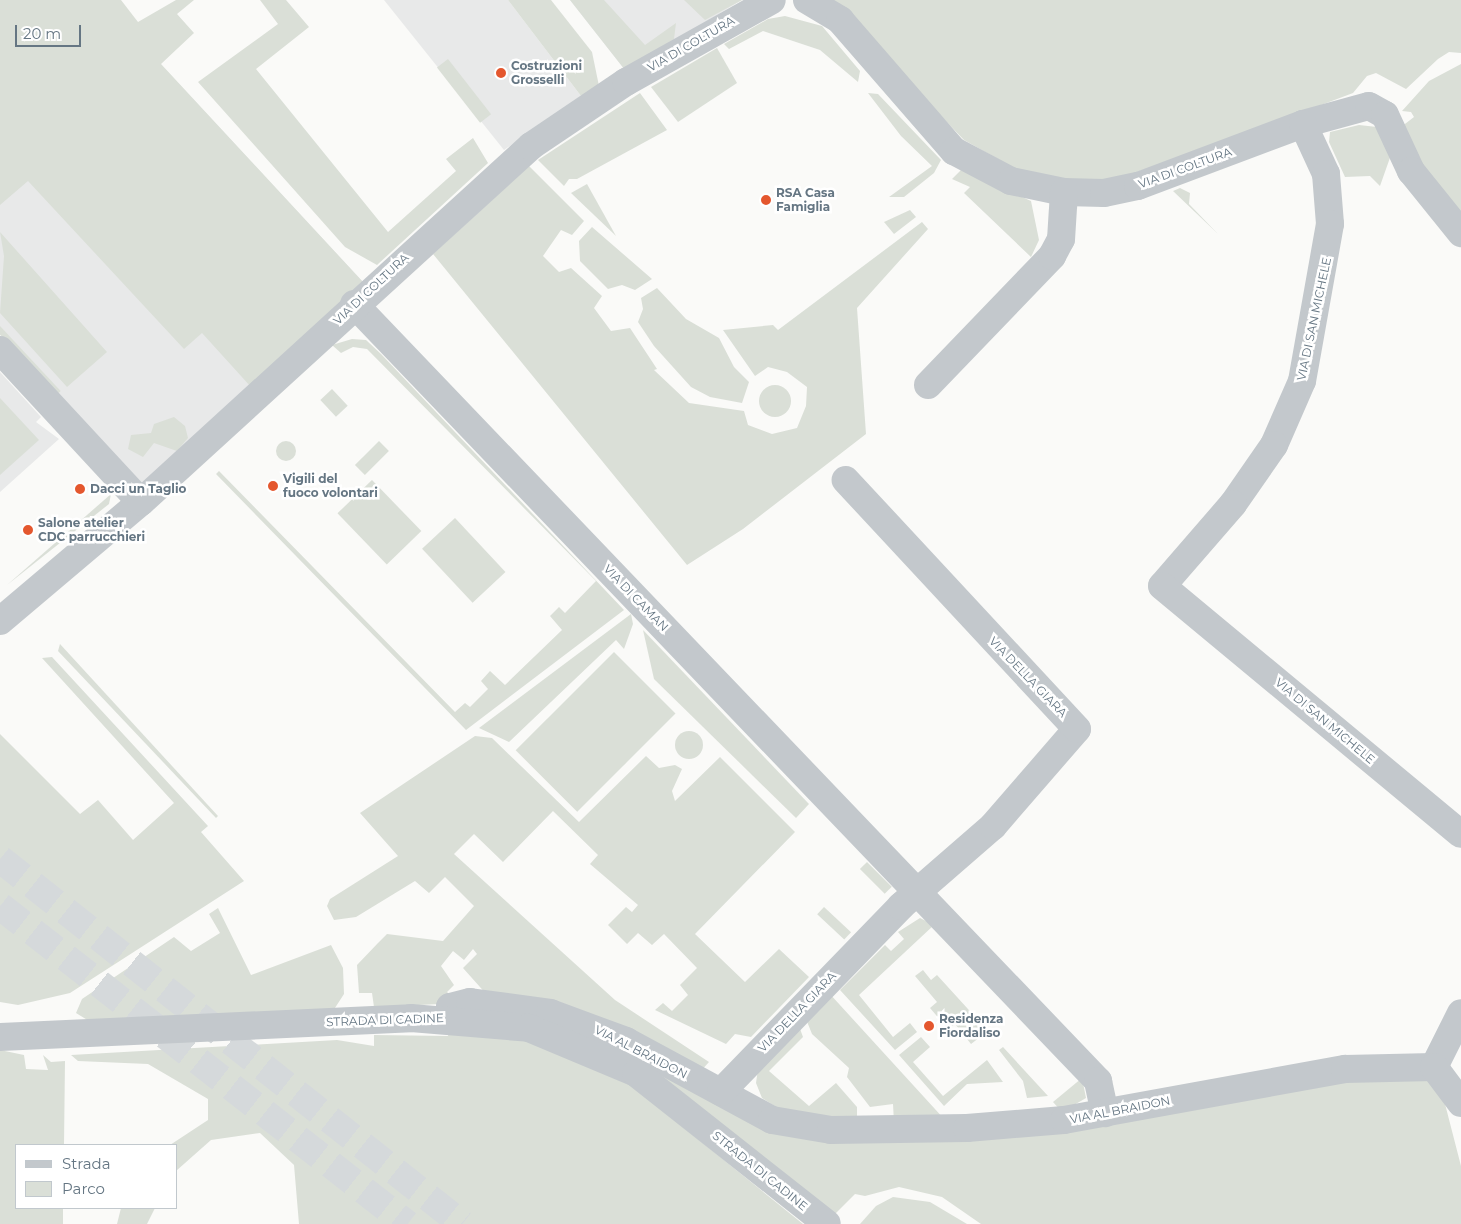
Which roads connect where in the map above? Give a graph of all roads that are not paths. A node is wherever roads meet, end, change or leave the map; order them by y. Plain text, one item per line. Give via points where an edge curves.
1 (772, 0) edge
2 (807, 0) edge
3 (1303, 124) junction
4 (1064, 192) junction
5 (1461, 233) edge
6 (354, 304) junction
7 (0, 350) edge
8 (928, 385) dead end
9 (846, 480) dead end
10 (142, 502) junction
11 (0, 621) edge
12 (1461, 834) edge
13 (919, 891) junction
14 (1461, 1013) edge
15 (449, 1018) junction
16 (0, 1037) edge
17 (1434, 1066) junction
18 (730, 1082) junction
19 (1461, 1103) edge
20 (1104, 1113) junction
21 (828, 1224) edge

1 - 6 street, VIA DI COLTURA via 706,35 558,126 501,170
2 - 4 street, VIA DI COLTURA via 840,20 954,151 1010,181
3 - 4 street, VIA DI COLTURA via 1138,186 1104,193
3 - 5 street via 1361,105 1378,110 1427,194
3 - 12 street, VIA DI SAN MICHELE via 1326,174 1330,224 1302,381 1274,445 1232,504 1162,586
4 - 8 street via 1061,239 1052,256
6 - 10 street, VIA DI COLTURA
6 - 13 street, VIA DI CAMAN
7 - 10 street
9 - 13 street, VIA DELLA GIARA via 1077,729 993,826
10 - 11 street, VIA DI COLTURA
13 - 18 street, VIA DELLA GIARA
13 - 20 street via 1098,1081
14 - 17 street
15 - 16 street, STRADA DI CADINE
15 - 18 street, VIA AL BRAIDON via 450,1007 470,1002 550,1013
15 - 21 street, STRADA DI CADINE via 530,1028 618,1063 667,1096
17 - 19 street
17 - 20 street, VIA AL BRAIDON via 1345,1070
18 - 20 street, VIA AL BRAIDON via 770,1112 805,1126 967,1128

